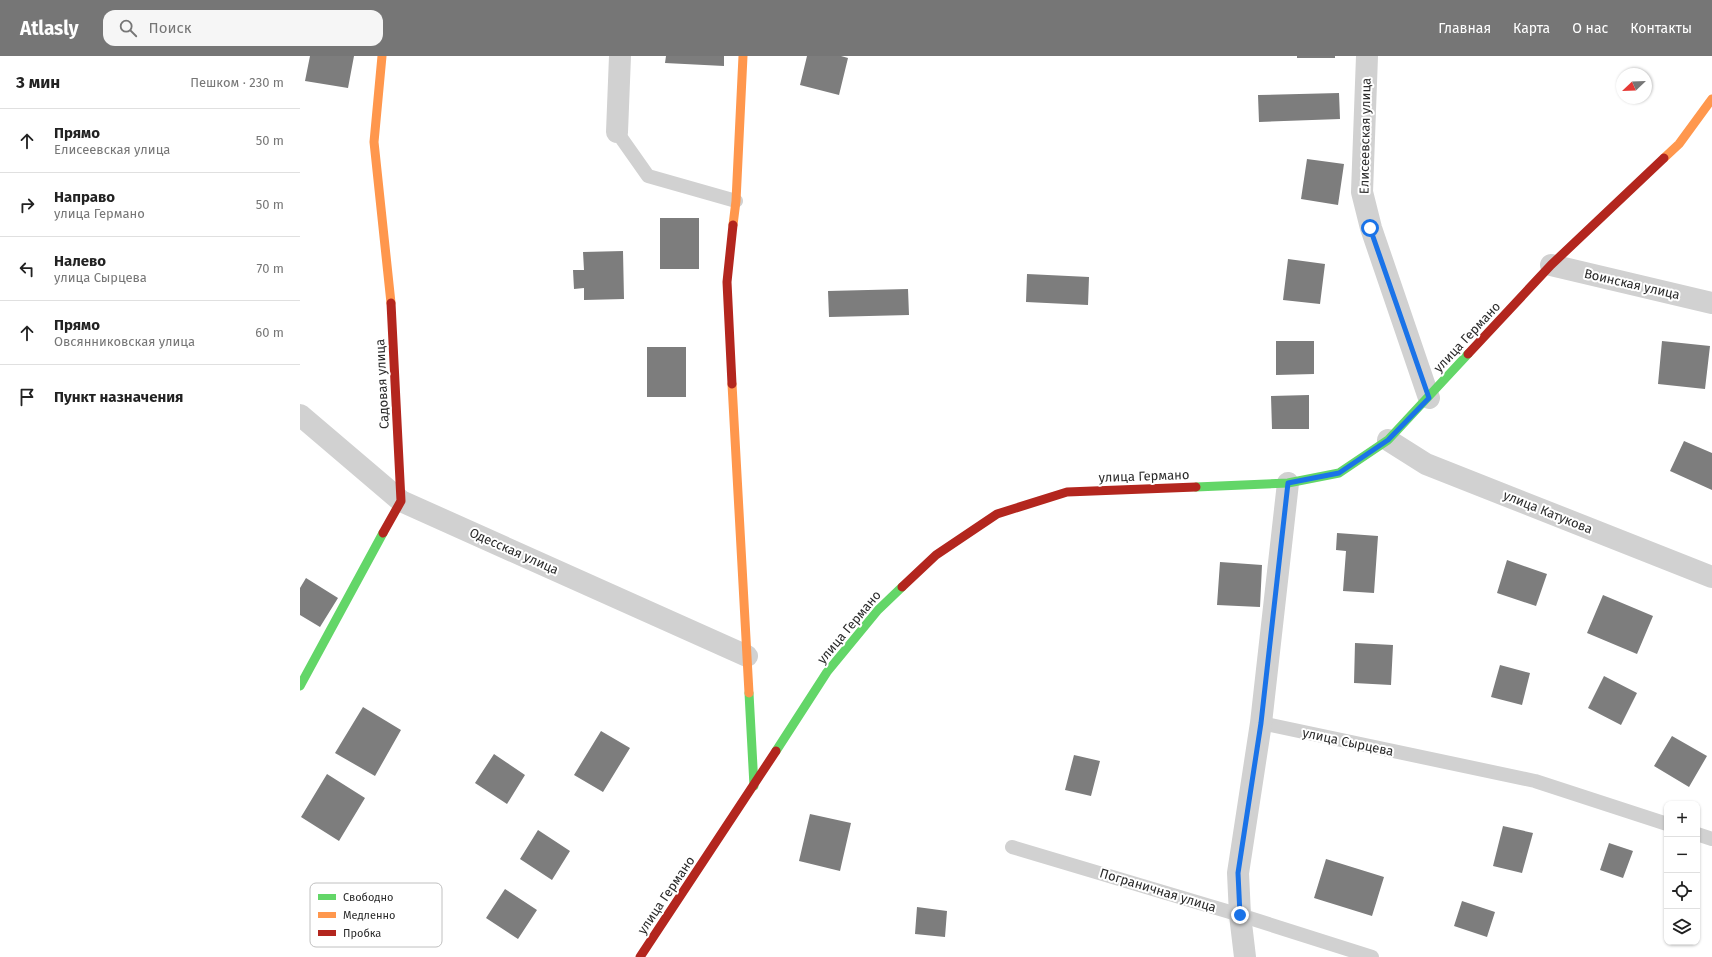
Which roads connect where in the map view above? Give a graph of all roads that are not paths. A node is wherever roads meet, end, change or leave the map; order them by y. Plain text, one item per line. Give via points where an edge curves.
1 (382, 56) edge
2 (620, 56) edge
3 (744, 56) edge
4 (1367, 56) edge
5 (1712, 99) edge
6 (617, 132) joint
7 (736, 201) junction
8 (1551, 265) junction
9 (1712, 303) edge
10 (1429, 398) junction
11 (300, 415) edge
12 (1388, 440) junction
13 (1288, 483) junction
14 (401, 501) junction
15 (1712, 577) edge
16 (747, 656) junction
17 (300, 686) edge
18 (1261, 723) junction
19 (754, 786) junction
20 (1664, 823) edge
21 (1700, 835) edge
22 (1712, 839) edge
23 (1012, 847) dead end
24 (1240, 915) junction
25 (640, 957) edge
26 (1245, 957) edge
27 (1372, 957) edge

1 - 14 main road, Садовая улица via 374,142 390,292
2 - 6 street
3 - 7 main road
4 - 10 street, Елисеевская улица via 1362,192 1370,228
5 - 8 main road, улица Германо via 1679,144
6 - 7 lane via 648,176
7 - 16 main road via 727,282
8 - 9 street, Воинская улица
8 - 10 main road, улица Германо
10 - 12 main road, улица Германо
11 - 14 street, Одесская улица
12 - 13 main road, улица Германо via 1339,473
12 - 15 street, улица Катукова via 1426,464
13 - 18 street
13 - 19 main road, улица Германо via 1067,492 997,514 936,555 878,610 827,672
14 - 16 street, Одесская улица
14 - 17 main road
16 - 19 main road
18 - 20 lane, улица Сырцева via 1535,781
18 - 24 street via 1238,873
19 - 25 main road, улица Германо
21 - 22 lane
23 - 24 lane, Пограничная улица
24 - 26 street
24 - 27 lane, Пограничная улица

